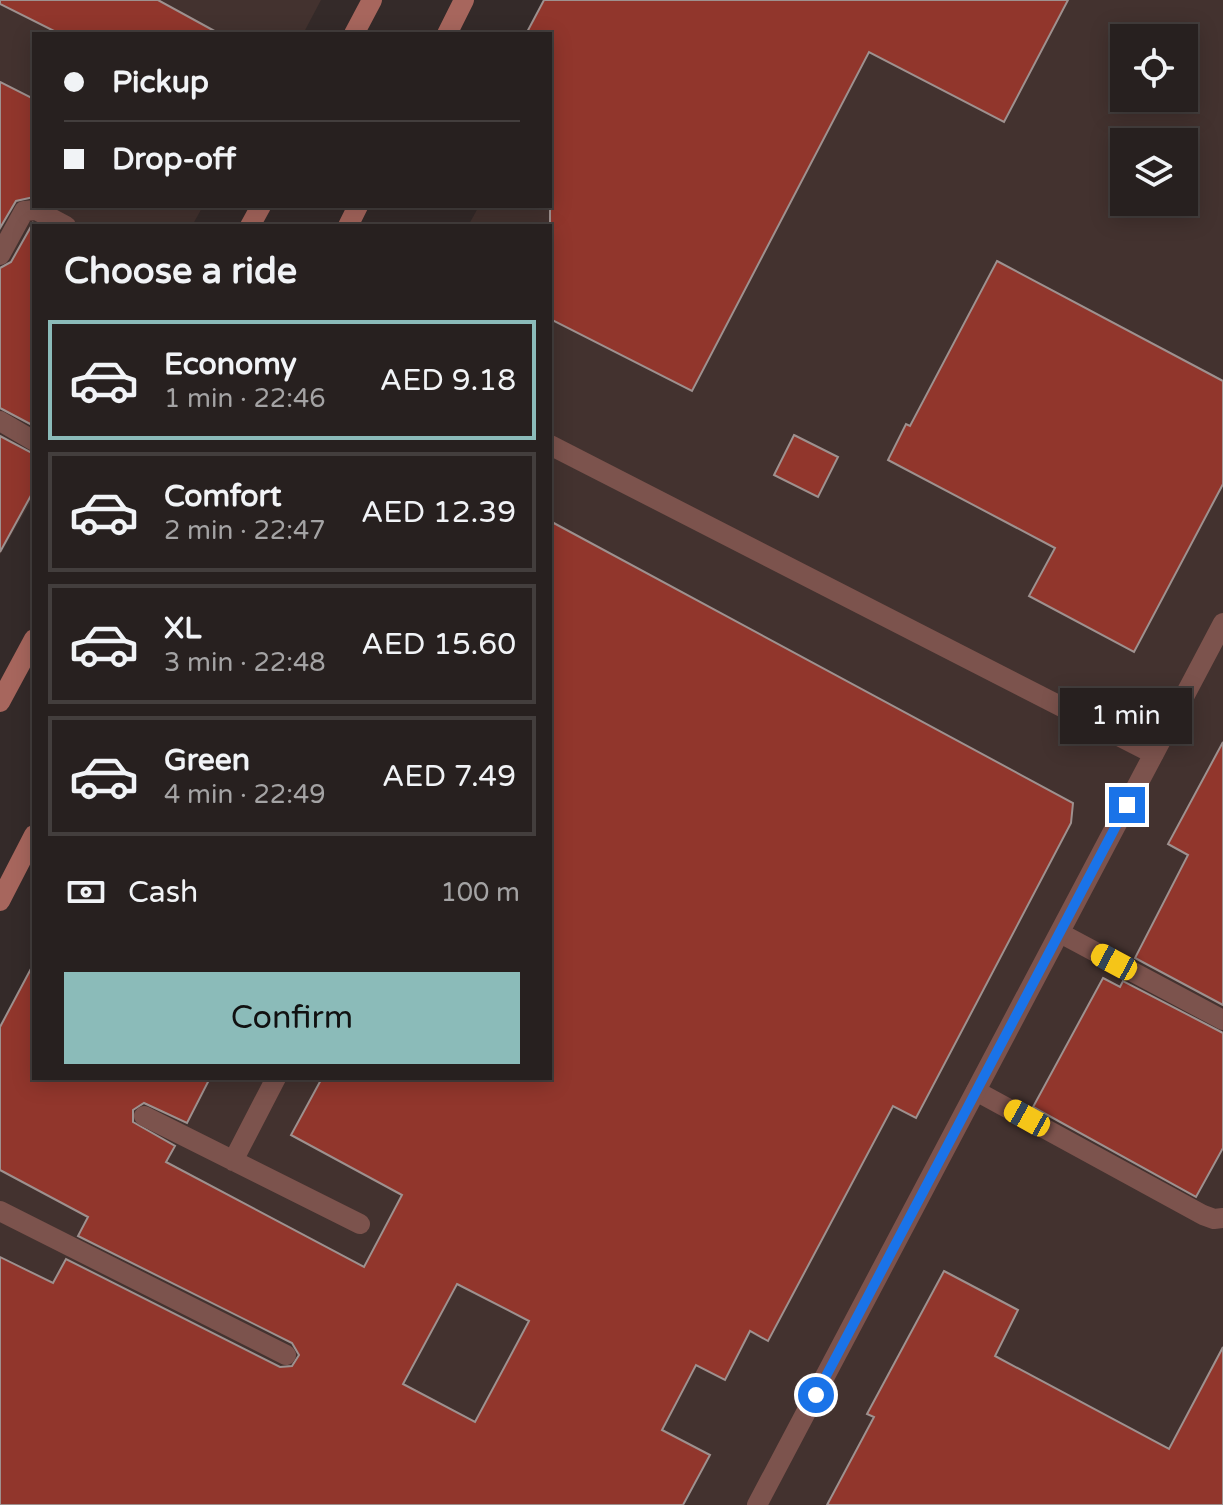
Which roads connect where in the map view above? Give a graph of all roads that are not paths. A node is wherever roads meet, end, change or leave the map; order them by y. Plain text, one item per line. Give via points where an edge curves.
1 (372, 0) edge
2 (464, 0) edge
3 (355, 32) edge
4 (448, 32) edge
5 (62, 224) edge
6 (0, 255) edge
7 (0, 421) edge
8 (32, 440) edge
9 (552, 446) edge
10 (1223, 623) edge
11 (32, 643) edge
12 (0, 702) edge
13 (1154, 754) junction
14 (32, 839) edge
15 (0, 901) edge
16 (1060, 933) junction
17 (1223, 1020) edge
18 (275, 1080) edge
19 (976, 1091) junction
20 (144, 1116) dead end
21 (233, 1161) junction
22 (0, 1211) edge
23 (1223, 1218) edge
24 (360, 1224) dead end
25 (286, 1355) dead end
26 (757, 1505) edge

1 - 3 main road
2 - 4 main road
5 - 6 street via 36,210 24,211
7 - 8 street
9 - 13 street
10 - 13 street
11 - 12 main road
13 - 16 street
14 - 15 main road
16 - 17 street
16 - 19 street
18 - 21 street
19 - 23 street via 1203,1215
19 - 26 street
20 - 21 street
21 - 24 street
22 - 25 street

